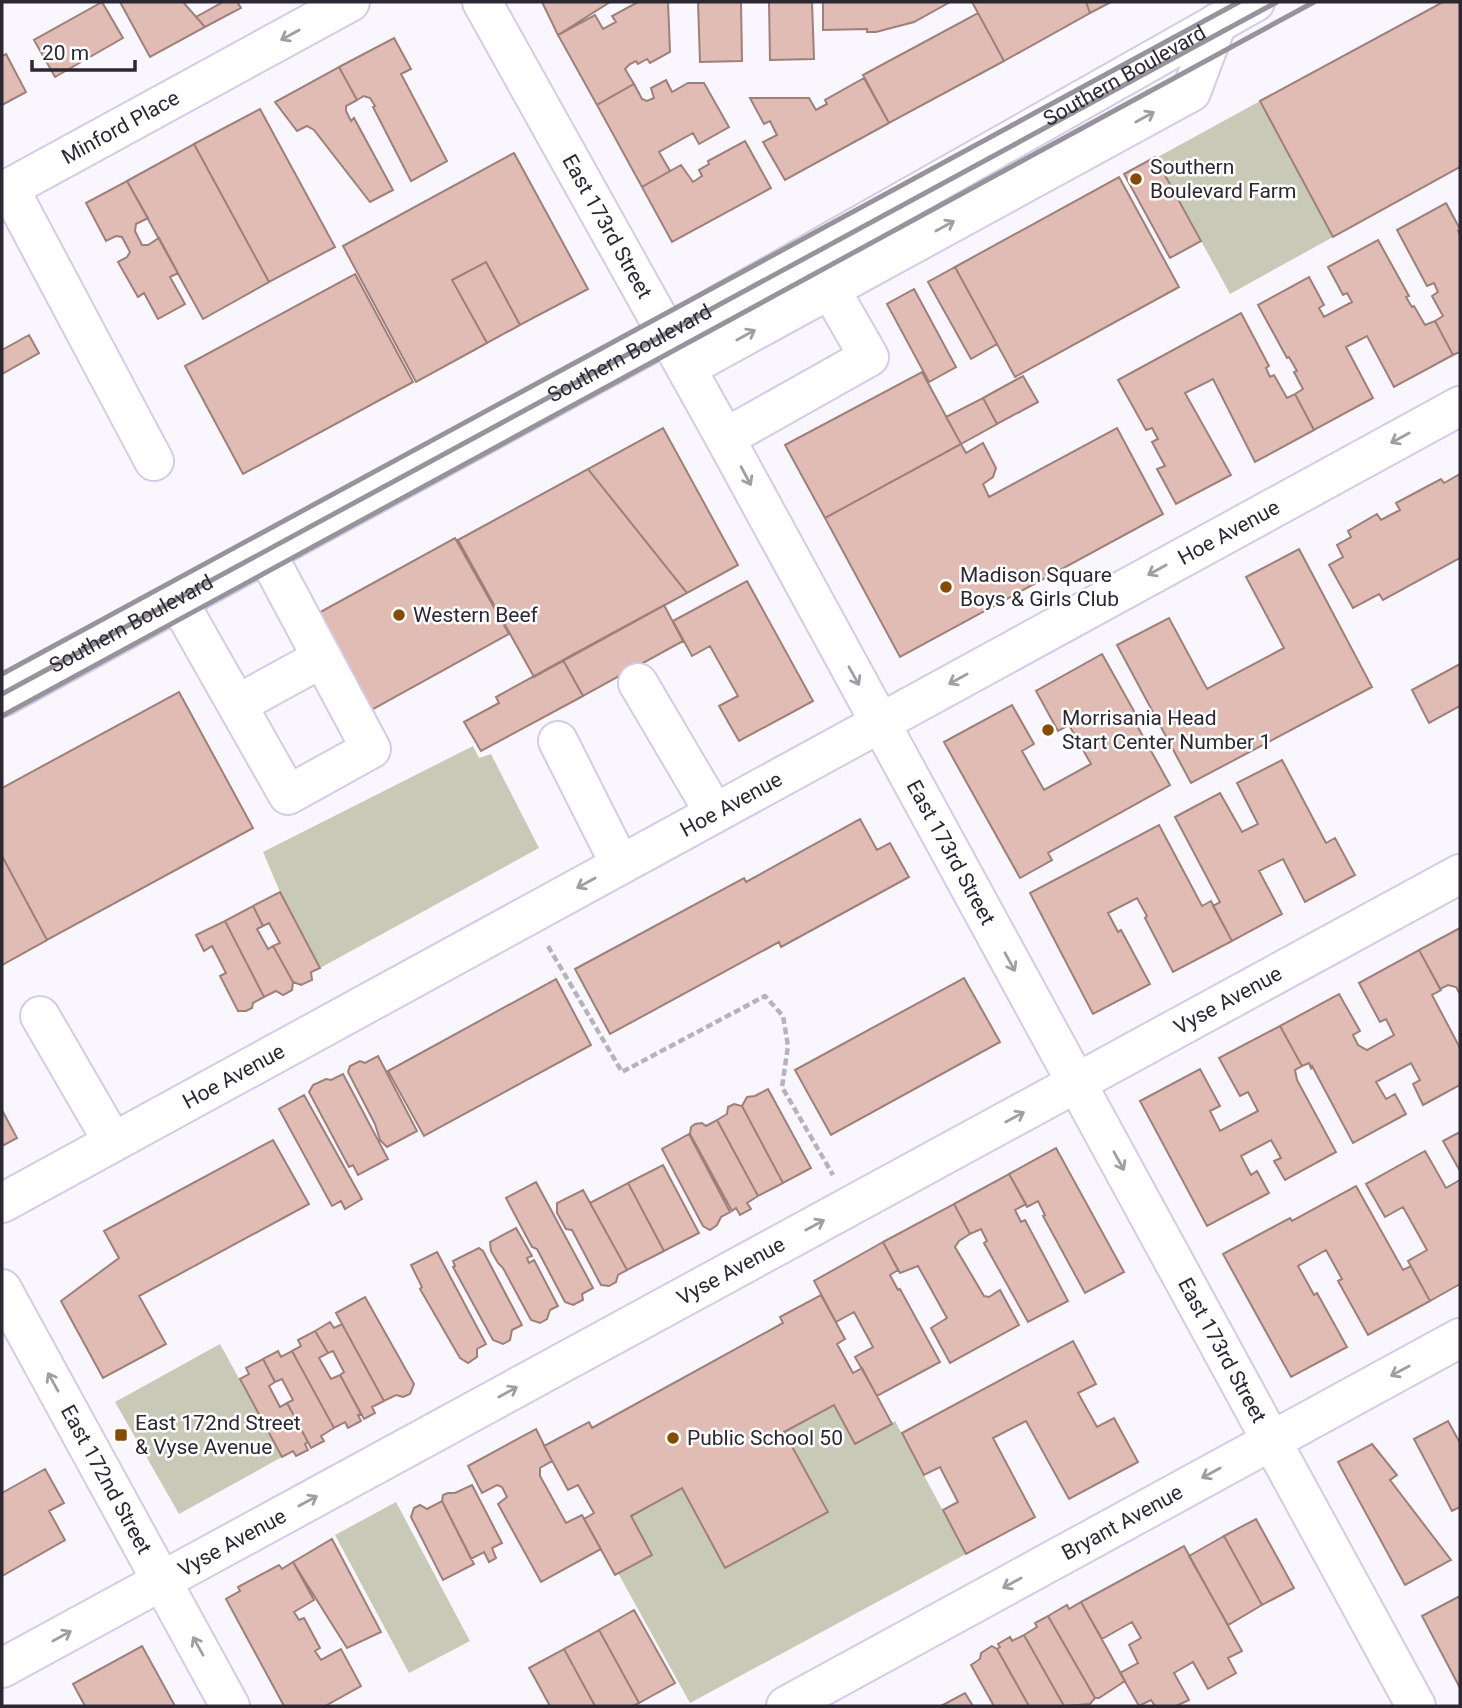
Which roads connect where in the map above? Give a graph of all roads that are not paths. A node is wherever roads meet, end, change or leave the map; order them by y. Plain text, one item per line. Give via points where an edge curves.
1 (350, 2) edge
2 (482, 2) edge
3 (1255, 2) edge
4 (1217, 23) junction
5 (6, 190) edge
6 (830, 289) junction
7 (667, 334) junction
8 (686, 368) junction
9 (1460, 405) edge
10 (725, 438) junction
11 (154, 461) dead end
12 (265, 553) junction
13 (178, 601) junction
14 (322, 658) junction
15 (638, 683) dead end
16 (2, 697) edge
17 (238, 704) junction
18 (879, 722) junction
19 (558, 741) dead end
20 (714, 812) junction
21 (620, 864) junction
22 (1460, 874) edge
23 (40, 1016) dead end
24 (1076, 1083) junction
25 (113, 1142) junction
26 (2, 1203) edge
27 (2, 1289) edge
28 (1460, 1338) edge
29 (1271, 1441) junction
30 (162, 1581) junction
31 (2, 1668) edge
32 (230, 1706) edge
33 (786, 1706) edge
34 (1416, 1706) edge

1 -> 5 street, Minford Place
2 - 7 street, East 173rd Street
3 - 4 street, Southern Boulevard
6 -> 4 street via 1191,92
4 - 7 street, Southern Boulevard
5 - 11 street
8 -> 6 street
6 - 10 street via 869,357
7 - 8 street, East 173rd Street
7 - 12 street, Southern Boulevard
8 - 10 street, East 173rd Street
9 -> 18 street, Hoe Avenue
10 -> 18 street, East 173rd Street
12 - 13 street, Southern Boulevard
12 - 14 street
13 - 16 street, Southern Boulevard
13 - 17 street
14 - 17 street
14 - 17 street via 371,749 288,794
15 - 20 street
18 - 20 street, Hoe Avenue
18 -> 24 street, East 173rd Street
19 - 21 street
20 - 21 street, Hoe Avenue
21 -> 25 street, Hoe Avenue
22 - 24 street, Vyse Avenue
23 - 25 street
24 -> 29 street, East 173rd Street
30 -> 24 street, Vyse Avenue
25 - 26 street, Hoe Avenue
30 -> 27 street, East 172nd Street
28 -> 29 street, Bryant Avenue
29 -> 33 street, Bryant Avenue
29 - 34 street, East 173rd Street
31 -> 30 street, Vyse Avenue
32 -> 30 street, East 172nd Street

